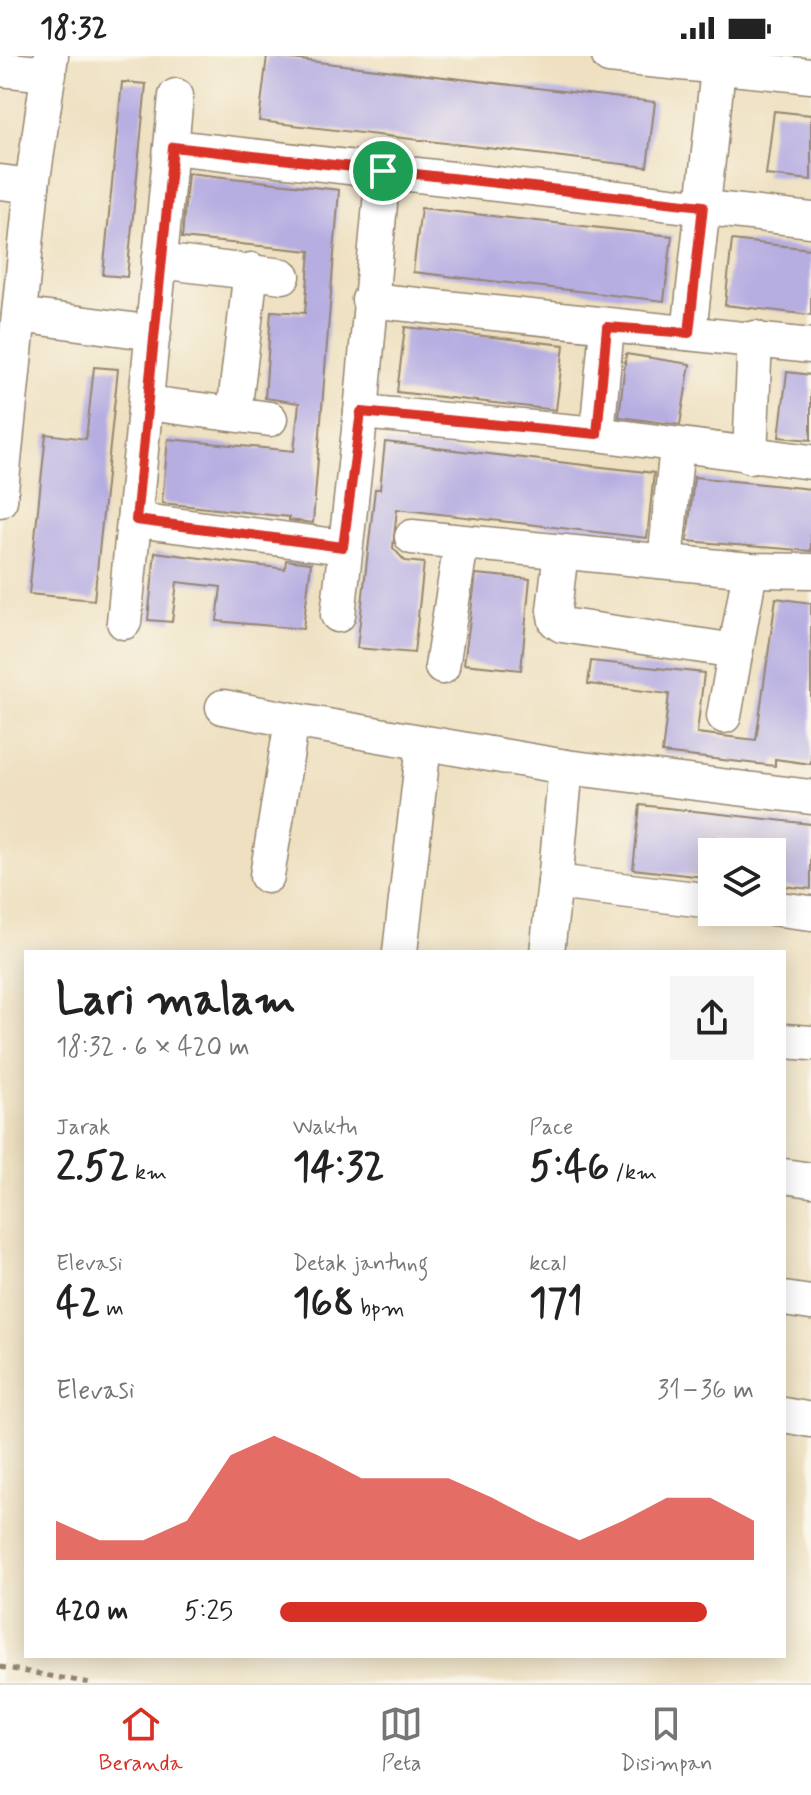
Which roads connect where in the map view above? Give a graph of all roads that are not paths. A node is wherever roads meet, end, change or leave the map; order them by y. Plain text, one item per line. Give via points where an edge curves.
1 (609, 56) edge
2 (617, 56) edge
3 (50, 65) edge
4 (0, 69) edge
5 (718, 69) junction
6 (811, 76) edge
7 (176, 96) dead end
8 (173, 147) junction
9 (383, 171) junction
10 (16, 184) edge
11 (703, 206) junction
12 (811, 220) edge
13 (159, 261) junction
14 (369, 300) junction
15 (19, 315) junction
16 (607, 327) junction
17 (154, 333) junction
18 (689, 333) junction
19 (755, 338) junction
20 (811, 346) edge
21 (147, 403) junction
22 (361, 412) junction
23 (234, 413) junction
24 (270, 419) dead end
25 (597, 434) junction
26 (677, 447) junction
27 (750, 456) junction
28 (811, 462) edge
29 (0, 500) edge
30 (136, 520) junction
31 (412, 537) dead end
32 (461, 543) junction
33 (343, 547) junction
34 (561, 552) junction
35 (665, 561) junction
36 (750, 570) junction
37 (811, 571) edge
38 (338, 615) dead end
39 (124, 622) dead end
40 (736, 651) junction
41 (442, 667) dead end
42 (223, 707) dead end
43 (724, 716) dead end
44 (292, 720) junction
45 (424, 744) junction
46 (566, 767) junction
47 (811, 797) edge
48 (267, 876) dead end
49 (555, 882) junction
50 (698, 899) edge
51 (786, 910) edge
52 (811, 913) edge
53 (400, 950) edge
54 (547, 950) edge
55 (786, 1041) edge
56 (811, 1043) edge
57 (786, 1176) edge
58 (811, 1180) edge
59 (786, 1299) edge
60 (811, 1303) edge
61 (786, 1415) edge
62 (811, 1420) edge

1 - 2 street
2 - 5 street
3 - 4 street
3 - 10 street
5 - 6 street
5 - 11 street
7 - 8 street
8 - 9 street
8 - 13 street
9 - 11 street
9 - 14 street
10 - 15 street
11 - 12 street
11 - 18 street
13 - 17 street
13 - 23 street via 267,273
14 - 16 street
14 - 22 street
15 - 17 street
15 - 29 street
16 - 18 street
16 - 25 street
17 - 21 street
18 - 19 street
19 - 20 street
19 - 27 street
21 - 23 street
21 - 30 street
22 - 25 street
22 - 33 street
23 - 24 street
25 - 26 street
26 - 27 street
26 - 35 street
27 - 28 street
30 - 33 street
30 - 39 street
31 - 32 street
32 - 34 street
32 - 41 street
33 - 38 street
34 - 35 street
34 - 40 street via 554,610 562,625
35 - 36 street
36 - 37 street
36 - 40 street
40 - 43 street
42 - 44 street
44 - 45 street
44 - 48 street
45 - 46 street
45 - 53 street
46 - 47 street
46 - 49 street
49 - 50 street
49 - 54 street
51 - 52 street
55 - 56 street
57 - 58 street
59 - 60 street
61 - 62 street

